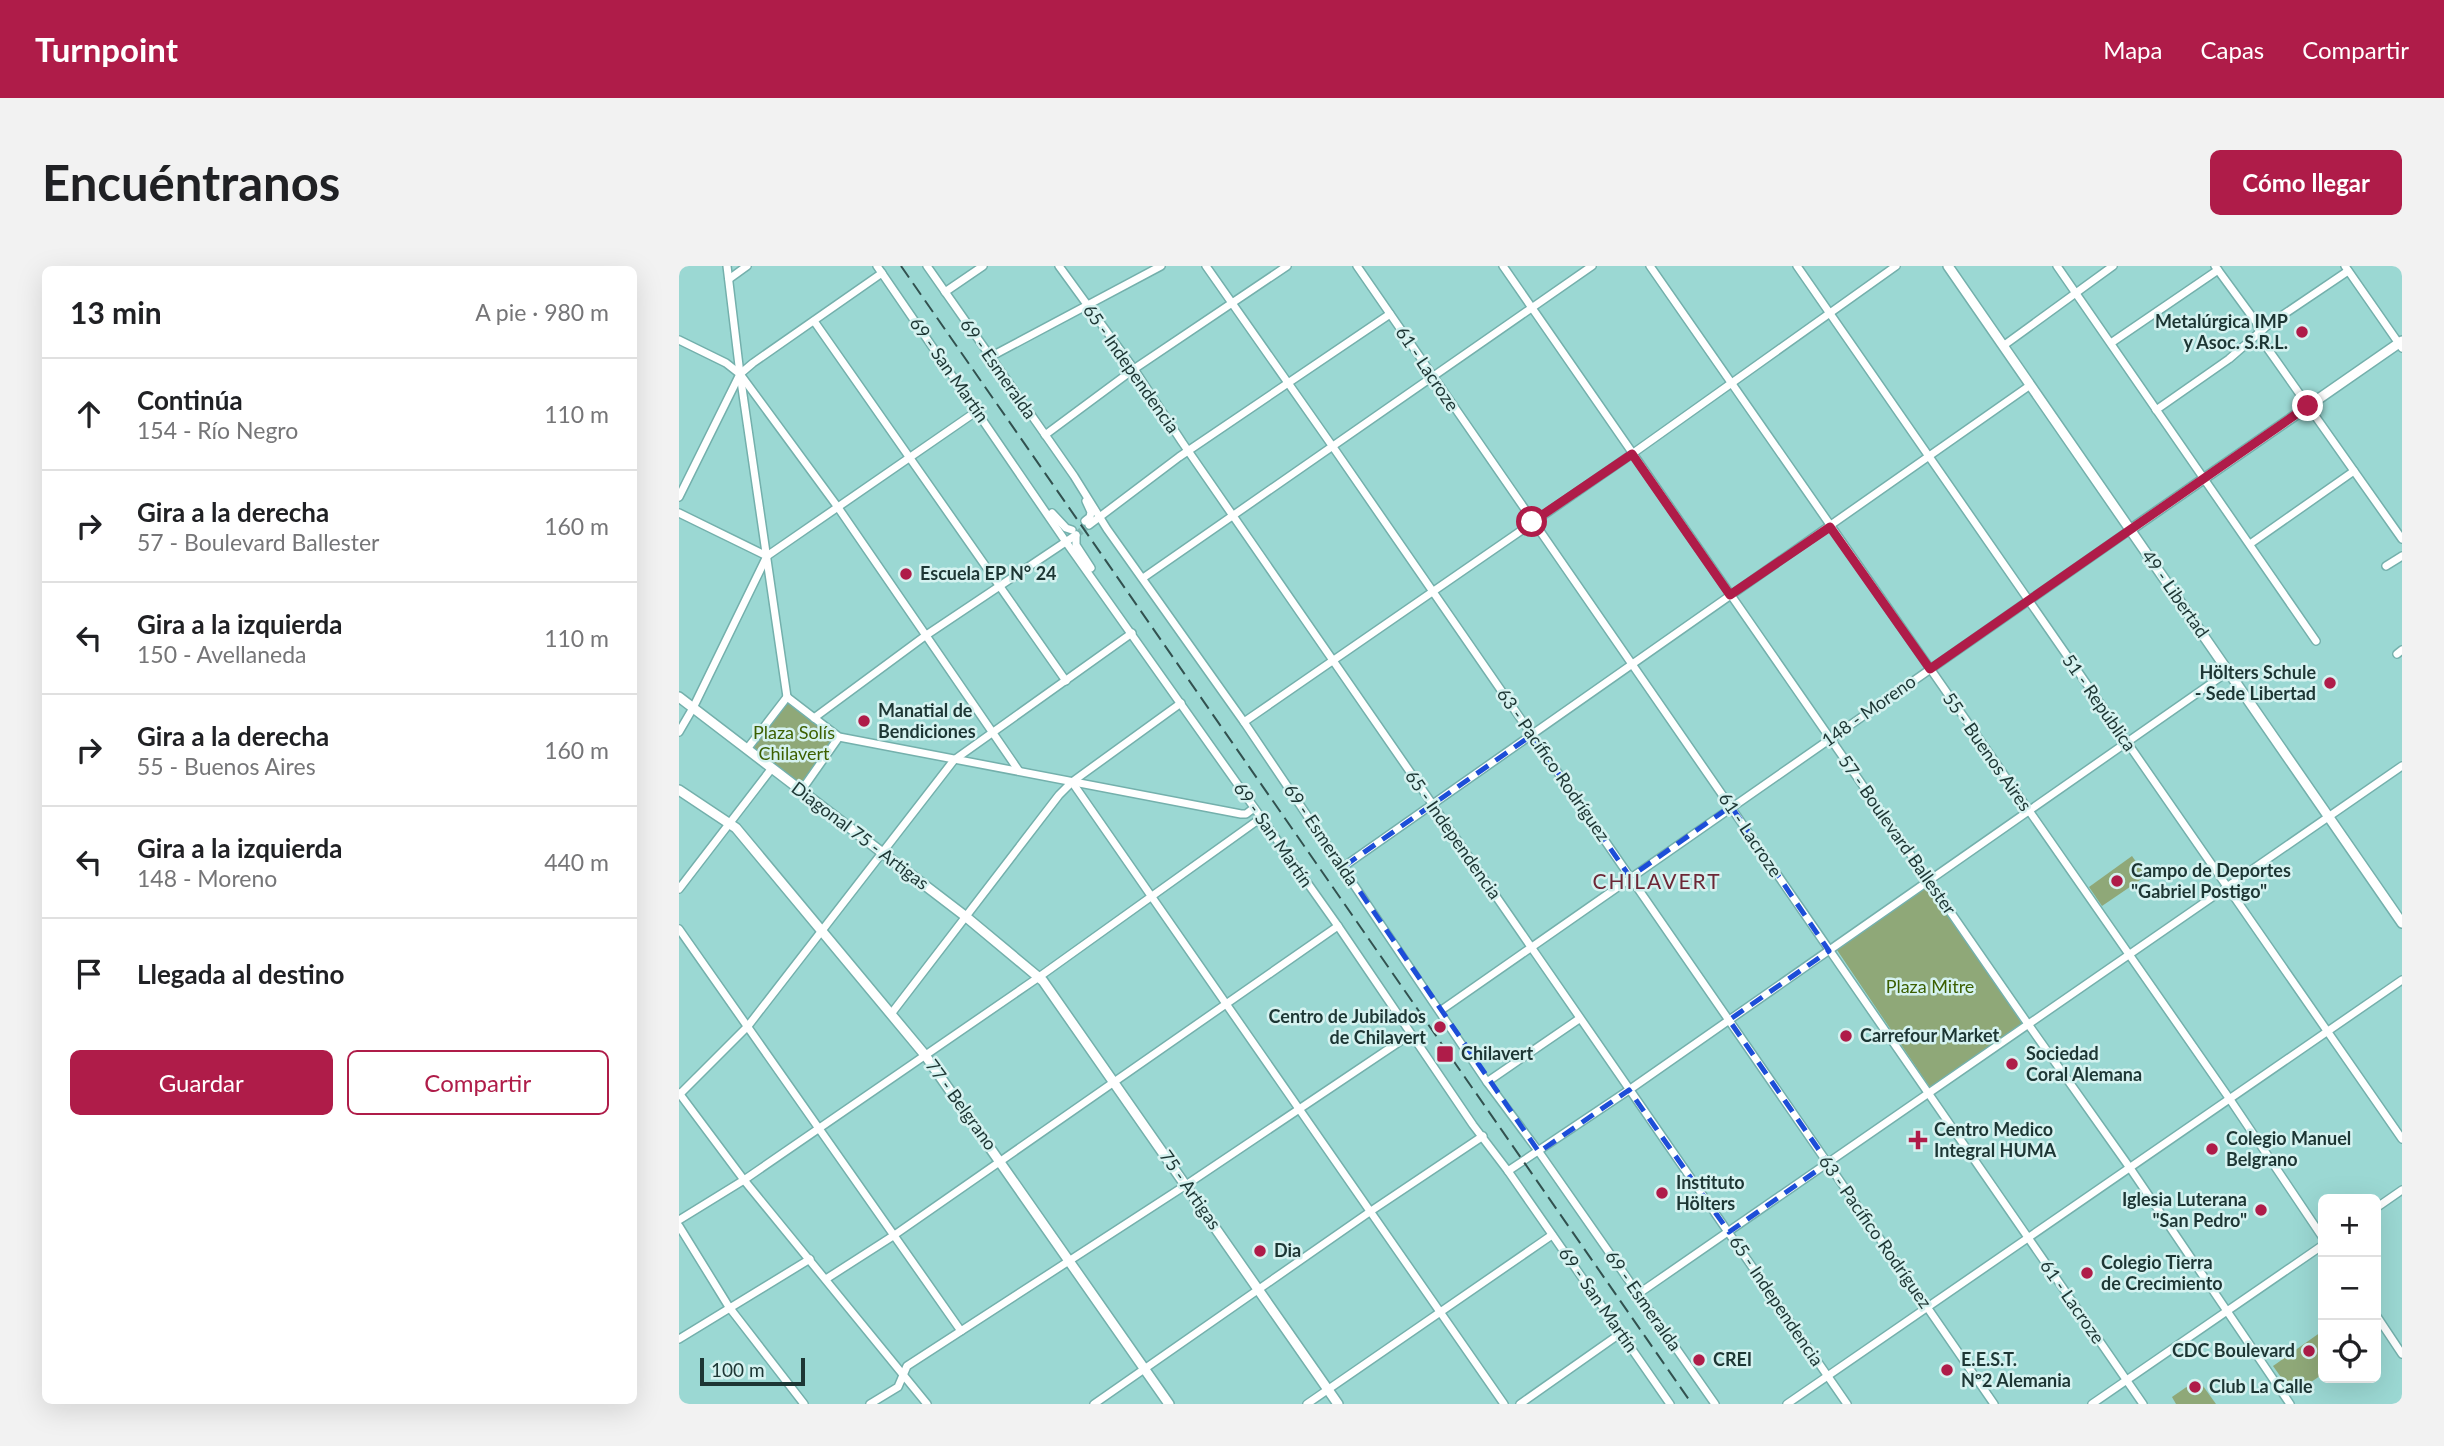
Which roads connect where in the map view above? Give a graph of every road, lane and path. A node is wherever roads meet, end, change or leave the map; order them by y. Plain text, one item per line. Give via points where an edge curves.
1 (727, 266) edge
2 (747, 266) edge
3 (927, 266) edge
4 (982, 266) edge
5 (1059, 266) edge
6 (1161, 266) edge
7 (1206, 266) edge
8 (1287, 266) edge
9 (1357, 266) edge
10 (1503, 266) edge
11 (1592, 266) edge
12 (1650, 266) edge
13 (1797, 266) edge
14 (1896, 266) edge
15 (2057, 266) edge
16 (2113, 266) edge
17 (1953, 268) edge
18 (2217, 268) edge
19 (2346, 268) edge
20 (879, 270) edge
21 (729, 279) junction
22 (945, 292) junction
23 (2076, 293) junction
24 (1232, 303) junction
25 (1087, 305) junction
26 (1531, 308) junction
27 (1829, 313) junction
28 (1390, 314) junction
29 (814, 321) junction
30 (2260, 332) junction
31 (679, 340) edge
32 (2111, 343) junction
33 (2401, 344) edge
34 (2003, 346) junction
35 (990, 357) junction
36 (1134, 369) junction
37 (740, 374) junction
38 (1433, 379) junction
39 (1287, 383) junction
40 (1732, 383) junction
41 (2029, 386) junction
42 (2308, 406) junction
43 (2156, 410) junction
44 (977, 411) junction
45 (1045, 435) junction
46 (1333, 447) junction
47 (1188, 451) junction
48 (1632, 454) junction
49 (911, 457) junction
50 (1930, 458) junction
51 (2354, 471) junction
52 (1074, 476) junction
53 (2204, 479) junction
54 (679, 497) edge
55 (1036, 498) junction
56 (837, 506) junction
57 (679, 513) edge
58 (1233, 515) junction
59 (1101, 517) junction
60 (1532, 522) junction
61 (1830, 527) junction
62 (2130, 530) junction
63 (1074, 532) junction
64 (2402, 539) edge
65 (1066, 542) junction
66 (2250, 544) junction
67 (767, 556) junction
68 (2402, 556) edge
69 (2386, 566) dead end
70 (1143, 578) junction
71 (1095, 582) junction
72 (999, 585) junction
73 (1432, 590) junction
74 (1730, 595) junction
75 (2029, 601) junction
76 (1132, 633) junction
77 (925, 636) junction
78 (2316, 641) dead end
79 (1332, 660) junction
80 (1631, 664) junction
81 (1930, 669) junction
82 (2229, 671) junction
83 (1066, 681) junction
84 (679, 697) edge
85 (787, 697) junction
86 (1181, 703) junction
87 (693, 708) junction
88 (814, 718) junction
89 (1244, 722) junction
90 (679, 732) edge
91 (993, 732) junction
92 (1532, 734) junction
93 (839, 737) junction
94 (1830, 738) junction
95 (2128, 743) junction
96 (747, 749) junction
97 (954, 760) junction
98 (2402, 766) edge
99 (772, 768) junction
100 (1019, 771) junction
101 (1072, 782) junction
102 (679, 790) edge
103 (801, 791) junction
104 (1431, 803) junction
105 (1731, 806) junction
106 (1254, 808) junction
107 (2028, 812) junction
108 (2328, 817) junction
109 (1261, 818) junction
110 (730, 823) junction
111 (883, 854) junction
112 (1343, 867) junction
113 (1630, 877) junction
114 (1928, 881) junction
115 (2228, 887) junction
116 (679, 889) edge
117 (1152, 897) junction
118 (965, 916) junction
119 (2402, 923) edge
120 (1338, 926) junction
121 (679, 929) edge
122 (823, 932) junction
123 (1530, 946) junction
124 (1829, 951) junction
125 (2127, 955) junction
126 (1039, 977) junction
127 (2402, 979) edge
128 (1226, 1004) junction
129 (1440, 1011) junction
130 (891, 1014) junction
131 (1579, 1019) junction
132 (1729, 1020) junction
133 (2028, 1024) junction
134 (748, 1026) junction
135 (2328, 1031) junction
136 (1411, 1034) junction
137 (925, 1055) junction
138 (1114, 1082) junction
139 (1487, 1082) junction
140 (1629, 1090) junction
141 (680, 1094) edge
142 (1928, 1095) junction
143 (2229, 1098) junction
144 (1300, 1107) junction
145 (818, 1129) junction
146 (1483, 1136) junction
147 (2402, 1139) edge
148 (1539, 1152) junction
149 (1001, 1160) junction
150 (1828, 1163) junction
151 (2130, 1168) junction
152 (1508, 1171) junction
153 (744, 1180) junction
154 (1187, 1185) junction
155 (2402, 1189) edge
156 (2381, 1204) edge
157 (1371, 1211) junction
158 (679, 1223) edge
159 (2318, 1231) edge
160 (1729, 1232) junction
161 (1552, 1235) junction
162 (893, 1236) junction
163 (2027, 1238) junction
164 (2318, 1248) edge
165 (810, 1259) junction
166 (1070, 1260) junction
167 (827, 1279) junction
168 (1258, 1289) junction
169 (1638, 1294) junction
170 (729, 1307) junction
171 (1928, 1307) junction
172 (1440, 1312) junction
173 (2226, 1312) junction
174 (2379, 1320) edge
175 (961, 1331) junction
176 (1621, 1333) junction
177 (679, 1339) edge
178 (2402, 1354) edge
179 (1144, 1369) junction
180 (903, 1375) junction
181 (1827, 1376) junction
182 (2126, 1380) junction
183 (1328, 1389) junction
184 (804, 1404) edge
185 (870, 1404) edge
186 (927, 1404) edge
187 (1094, 1404) edge
188 (1169, 1404) edge
189 (1307, 1404) edge
190 (1338, 1404) edge
191 (1504, 1404) edge
192 (1520, 1404) edge
193 (1670, 1404) edge
194 (1715, 1404) edge
195 (1787, 1404) edge
196 (1847, 1404) edge
197 (1994, 1404) edge
198 (2092, 1404) edge
199 (2143, 1404) edge
200 (2290, 1404) edge

1 - 21 street
2 - 21 street
3 - 22 street, 69 - Esmeralda
4 - 22 street
5 - 25 street, 65 - Independencia
6 - 25 street
7 - 24 street, 63 - Pacífico Rodríguez
8 - 24 street
9 - 28 street, 61 - Lacroze
10 - 26 street, 57 - Boulevard Ballester
11 - 26 street
12 - 40 street, 55 - Buenos Aires
13 - 27 street, 51 - República
14 - 27 street
15 - 23 street
16 - 23 street
17 - 34 street, 49 - Libertad
18 - 30 street
18 - 32 street
19 - 30 street
19 - 33 street
20 - 29 street
20 - 44 street, 69 - San Martín
21 - 37 street
22 - 35 street, 69 - Esmeralda
23 - 32 street
23 - 34 street
24 - 36 street
24 - 39 street, 63 - Pacífico Rodríguez
25 - 35 street
25 - 36 street, 65 - Independencia
26 - 38 street
26 - 48 street, 57 - Boulevard Ballester
27 - 40 street
27 - 50 street, 51 - República
28 - 38 street, 61 - Lacroze
28 - 39 street
29 - 37 street
29 - 49 street
30 - 42 street
30 - 43 street
31 - 37 street
32 - 43 street
33 - 42 street, 148 - Moreno
34 - 41 street, 49 - Libertad
35 - 45 street, 69 - Esmeralda
36 - 45 street
36 - 47 street, 65 - Independencia
37 - 54 street
37 - 56 street
37 - 67 street
38 - 46 street
38 - 60 street, 61 - Lacroze
39 - 46 street, 63 - Pacífico Rodríguez
39 - 47 street
40 - 48 street
40 - 61 street, 55 - Buenos Aires
41 - 50 street
41 - 62 street, 49 - Libertad
42 - 51 street
42 - 53 street, 148 - Moreno
43 - 53 street
44 - 49 street
44 - 55 street, 69 - San Martín
45 - 52 street, 69 - Esmeralda
46 - 58 street
46 - 73 street, 63 - Pacífico Rodríguez
47 - 58 street, 65 - Independencia
47 - 59 street
48 - 60 street
48 - 74 street, 57 - Boulevard Ballester
49 - 56 street
49 - 72 street
50 - 61 street
50 - 75 street, 51 - República
51 - 64 street
51 - 66 street
52 - 59 street, 69 - Esmeralda
52 - 59 street via 1091,512 1087,523
53 - 62 street, 148 - Moreno
53 - 66 street
55 - 63 street
55 - 65 street, 69 - San Martín
56 - 67 street
56 - 77 street
57 - 67 street
58 - 70 street
58 - 79 street, 65 - Independencia
59 - 70 street, 69 - Esmeralda
60 - 73 street
60 - 80 street, 61 - Lacroze
61 - 74 street
61 - 81 street, 55 - Buenos Aires
62 - 75 street, 148 - Moreno
62 - 82 street, 49 - Libertad
63 - 65 street
63 - 71 street
65 - 71 street, 69 - San Martín
65 - 72 street
66 - 78 street
67 - 85 street
67 - 87 street
68 - 69 street
70 - 89 street, 69 - Esmeralda
71 - 76 street, 69 - San Martín
72 - 77 street
72 - 83 street
73 - 79 street
73 - 92 street, 63 - Pacífico Rodríguez
74 - 80 street
74 - 94 street, 57 - Boulevard Ballester
75 - 81 street, 148 - Moreno
75 - 95 street, 51 - República
76 - 83 street
76 - 86 street, 69 - San Martín
77 - 88 street
77 - 91 street
79 - 89 street
79 - 104 street, 65 - Independencia
80 - 92 street
80 - 105 street, 61 - Lacroze
81 - 94 street, 148 - Moreno
81 - 107 street, 55 - Buenos Aires
82 - 95 street
82 - 108 street, 49 - Libertad
83 - 91 street
84 - 87 street, Diagonal 75 - Artigas
85 - 88 street
85 - 96 street
86 - 101 street
86 - 106 street, 69 - San Martín
87 - 90 street
87 - 96 street, Diagonal 75 - Artigas
88 - 93 street
89 - 112 street, 69 - Esmeralda
91 - 97 street
91 - 100 street
92 - 104 street
92 - 113 street, 63 - Pacífico Rodríguez
93 - 97 street
93 - 103 street
94 - 105 street, 148 - Moreno
94 - 114 street, 57 - Boulevard Ballester
95 - 107 street
95 - 115 street, 51 - República
96 - 99 street, Diagonal 75 - Artigas
97 - 100 street
97 - 111 street
98 - 108 street
99 - 103 street, Diagonal 75 - Artigas
99 - 110 street
100 - 101 street
101 - 106 street via 1241,814
101 - 117 street
101 - 118 street
102 - 110 street, 77 - Belgrano
103 - 111 street, Diagonal 75 - Artigas
104 - 112 street
104 - 123 street, 65 - Independencia
105 - 113 street, 148 - Moreno
105 - 124 street, 61 - Lacroze
106 - 109 street, 69 - San Martín
107 - 114 street
107 - 125 street, 55 - Buenos Aires
108 - 115 street
108 - 119 street, 49 - Libertad
109 - 117 street
109 - 120 street, 69 - San Martín
110 - 116 street
110 - 122 street, 77 - Belgrano
111 - 118 street, Diagonal 75 - Artigas
111 - 122 street
112 - 129 street, 69 - Esmeralda
113 - 123 street, 148 - Moreno
113 - 132 street, 63 - Pacífico Rodríguez
114 - 124 street
114 - 133 street, 57 - Boulevard Ballester
115 - 125 street
115 - 135 street, 51 - República
117 - 126 street
117 - 128 street
118 - 126 street, Diagonal 75 - Artigas
118 - 130 street
120 - 128 street
120 - 136 street, 69 - San Martín
121 - 134 street
122 - 130 street, 77 - Belgrano
122 - 134 street
123 - 129 street, 148 - Moreno
123 - 131 street, 65 - Independencia
124 - 132 street
124 - 142 street, 61 - Lacroze
125 - 133 street
125 - 143 street, 55 - Buenos Aires
126 - 137 street
126 - 138 street, 75 - Artigas
127 - 135 street
128 - 138 street
128 - 144 street
129 - 139 street, 69 - Esmeralda
130 - 137 street, 77 - Belgrano
131 - 139 street
131 - 140 street, 65 - Independencia
132 - 140 street
132 - 150 street, 63 - Pacífico Rodríguez
133 - 142 street
133 - 151 street, 57 - Boulevard Ballester
134 - 141 street
134 - 145 street
135 - 143 street
135 - 147 street, 51 - República
136 - 144 street
136 - 146 street, 69 - San Martín
137 - 145 street
137 - 149 street, 77 - Belgrano
138 - 149 street
138 - 154 street, 75 - Artigas
139 - 148 street, 69 - Esmeralda
140 - 148 street
140 - 160 street, 65 - Independencia
141 - 153 street
142 - 150 street
142 - 163 street, 61 - Lacroze
143 - 151 street
143 - 159 street, 55 - Buenos Aires
144 - 154 street
144 - 157 street
145 - 153 street
145 - 162 street
146 - 152 street, 69 - San Martín
146 - 157 street
148 - 152 street
148 - 169 street, 69 - Esmeralda
149 - 162 street
149 - 166 street, 77 - Belgrano
150 - 160 street
150 - 171 street, 63 - Pacífico Rodríguez
151 - 163 street
151 - 173 street, 57 - Boulevard Ballester
152 - 161 street, 69 - San Martín
153 - 158 street
153 - 165 street
154 - 166 street
154 - 168 street, 75 - Artigas
155 - 156 street
157 - 168 street
157 - 172 street
158 - 170 street
160 - 169 street
160 - 181 street, 65 - Independencia
161 - 172 street
161 - 176 street, 69 - San Martín
162 - 167 street
162 - 175 street
163 - 171 street
163 - 182 street, 61 - Lacroze
164 - 173 street
165 - 167 street
165 - 170 street
166 - 175 street
166 - 179 street, 77 - Belgrano
167 - 180 street
168 - 179 street
168 - 183 street, 75 - Artigas
169 - 194 street, 69 - Esmeralda
170 - 177 street
170 - 184 street
171 - 181 street
171 - 197 street, 63 - Pacífico Rodríguez
172 - 183 street
172 - 191 street
173 - 182 street
173 - 200 street, 57 - Boulevard Ballester
174 - 178 street
175 - 180 street via 907,1366
176 - 192 street
176 - 193 street, 69 - San Martín
179 - 187 street
179 - 188 street, 77 - Belgrano
180 - 185 street via 898,1387
180 - 186 street
181 - 195 street
181 - 196 street, 65 - Independencia
182 - 198 street
182 - 199 street, 61 - Lacroze
183 - 189 street
183 - 190 street, 75 - Artigas

